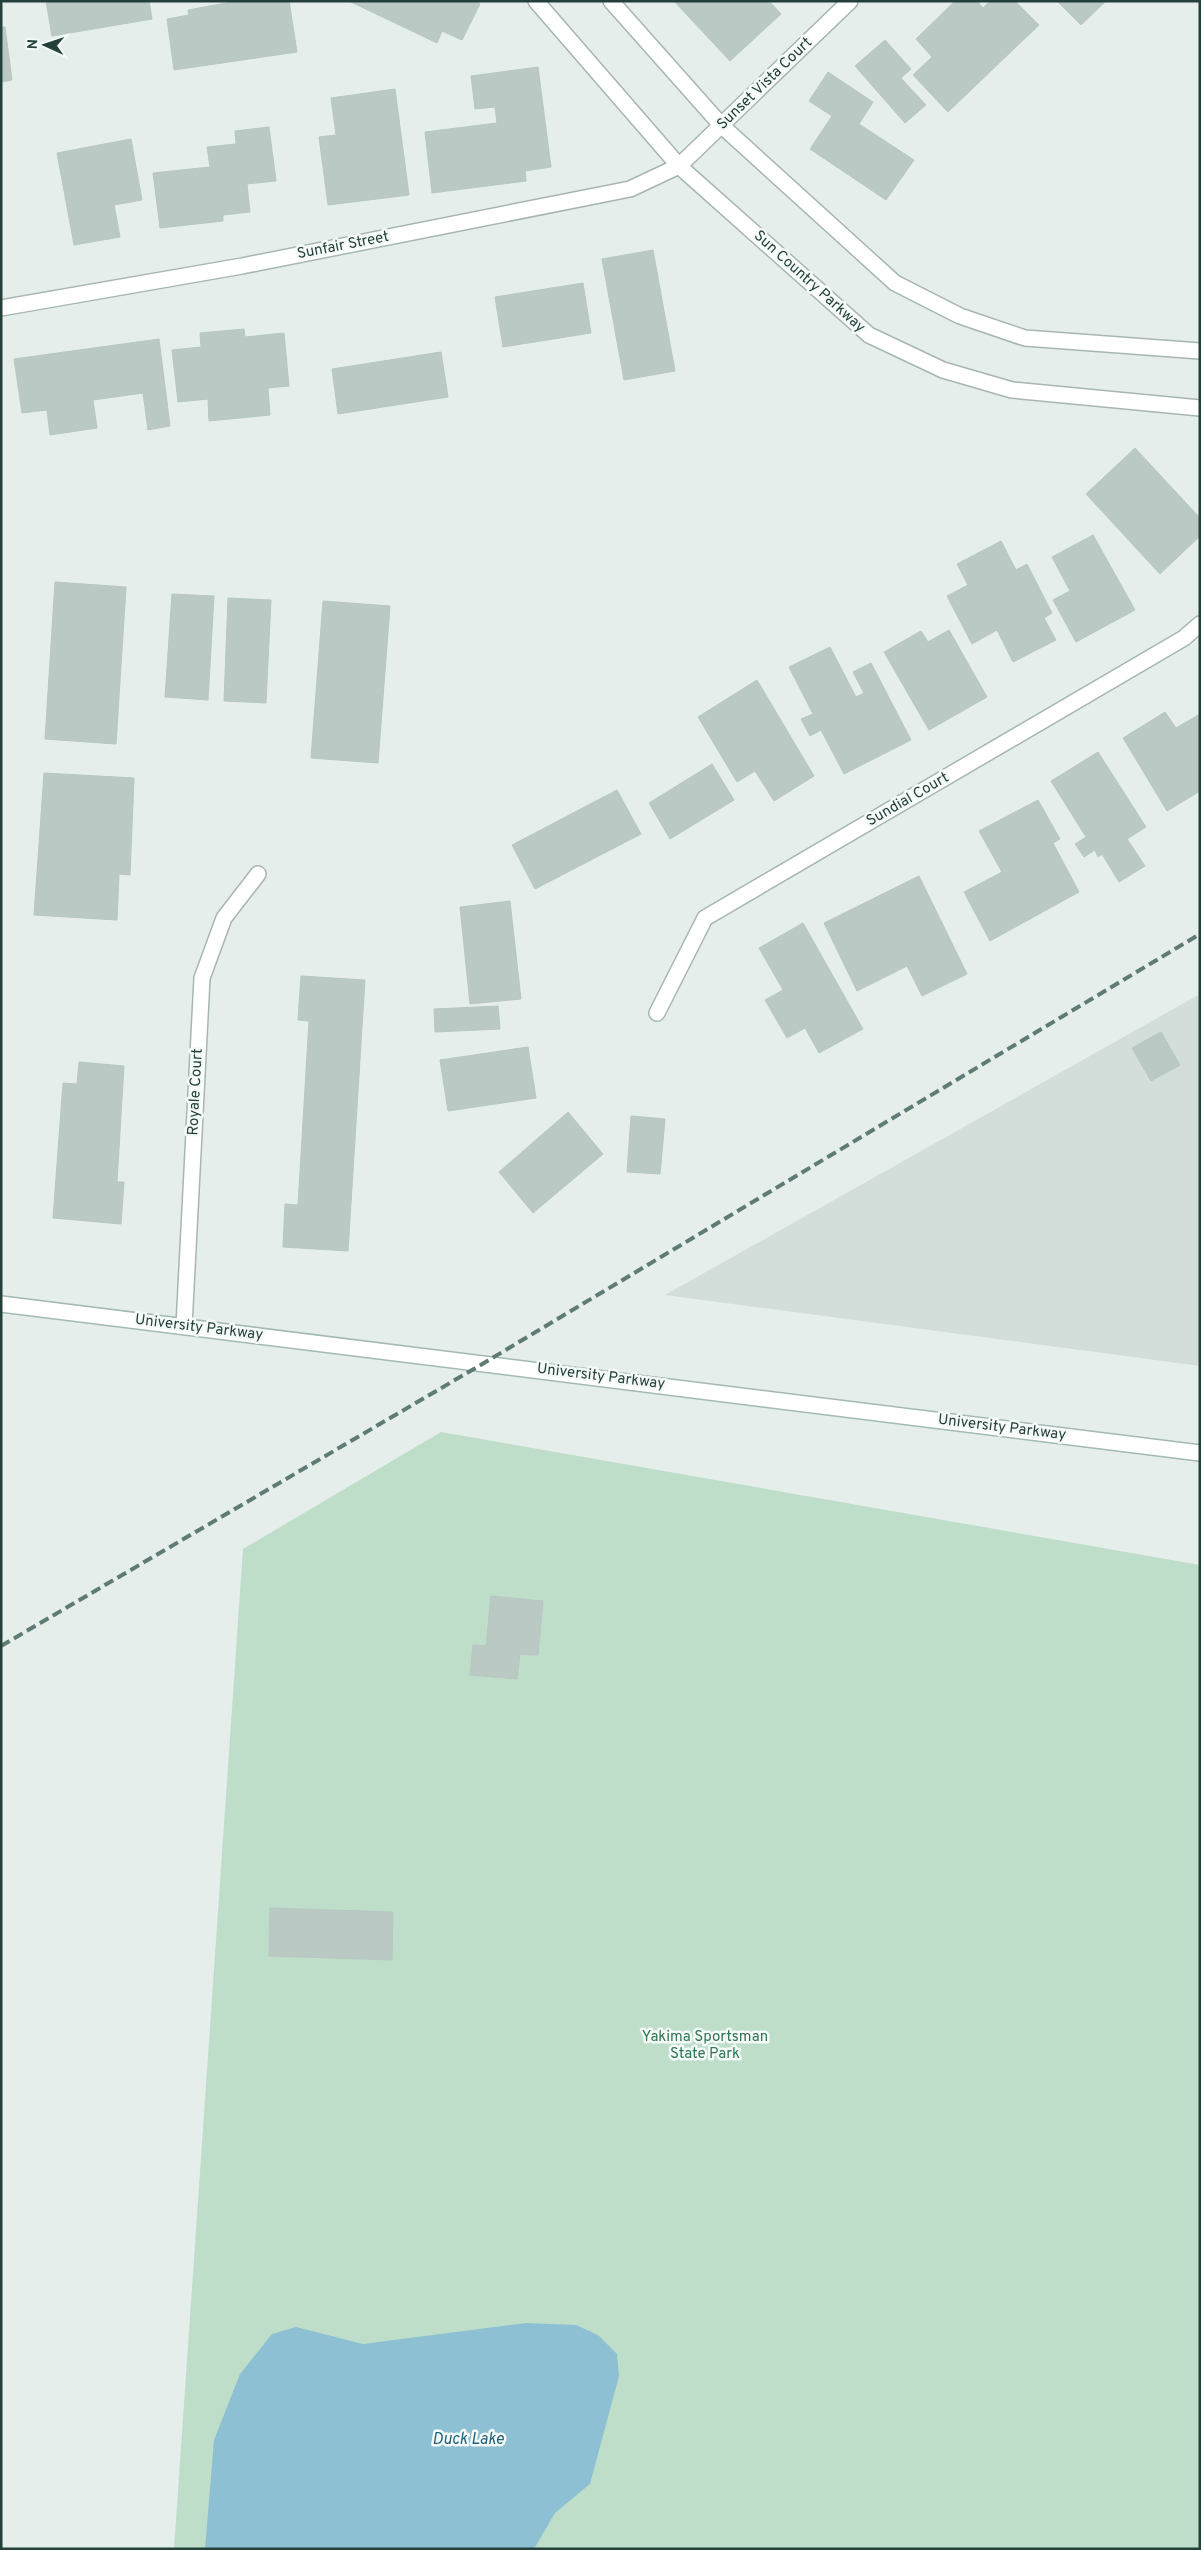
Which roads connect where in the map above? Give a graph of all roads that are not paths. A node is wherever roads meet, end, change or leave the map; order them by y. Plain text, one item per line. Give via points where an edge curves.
1 (536, 1) edge
2 (611, 1) edge
3 (850, 1) edge
4 (722, 126) junction
5 (679, 166) junction
6 (1, 308) edge
7 (1200, 351) edge
8 (1200, 408) edge
9 (1200, 624) edge
10 (258, 874) dead end
11 (658, 1013) dead end
12 (1, 1304) edge
13 (184, 1326) junction
14 (1200, 1453) edge

1 - 5 street, Sun Country Parkway
2 - 4 street
3 - 4 street, Sunset Vista Court
4 - 5 street, Sunset Vista Court
4 - 7 street via 895,284 960,316 1025,338
5 - 6 street, Sunfair Street via 630,189 242,266
5 - 8 street, Sun Country Parkway via 869,335 935,366 1012,390
9 - 11 street, Sundial Court via 1184,638 705,918
10 - 13 street, Royale Court via 224,918 202,978
12 - 13 street, University Parkway
13 - 14 street, University Parkway

